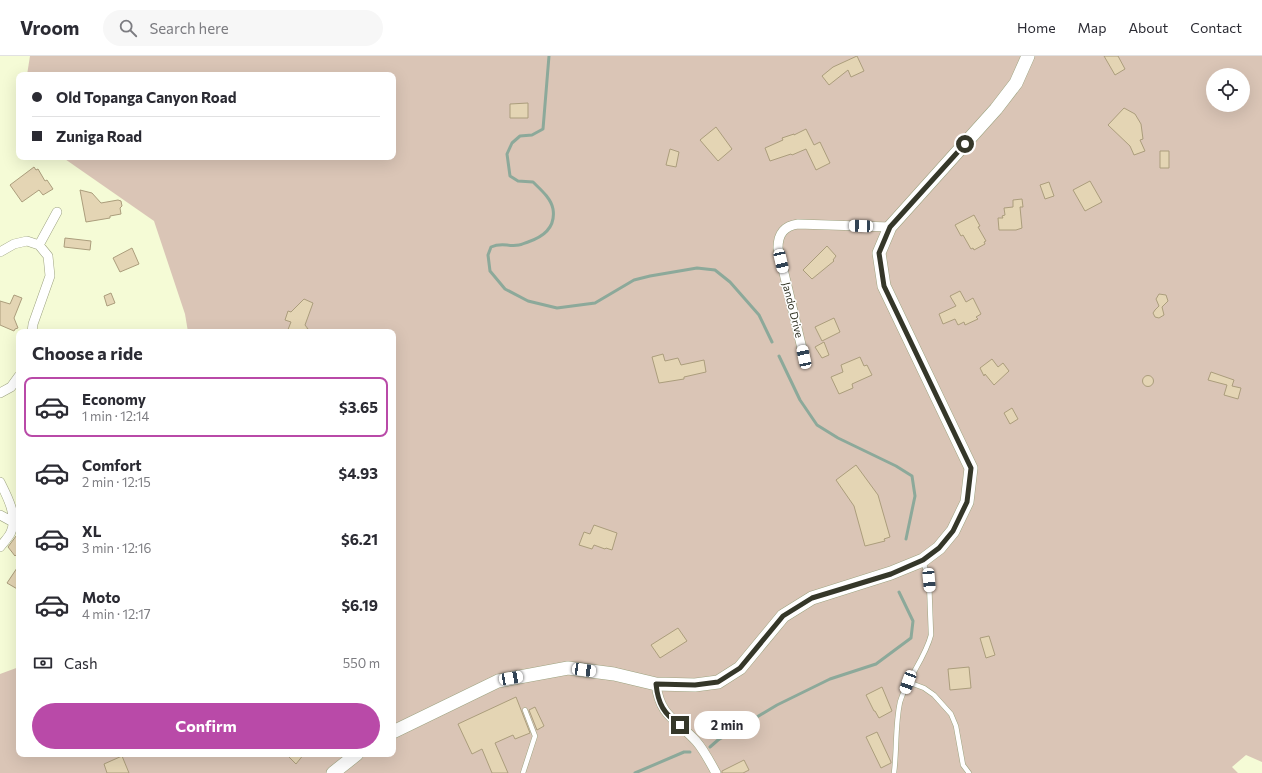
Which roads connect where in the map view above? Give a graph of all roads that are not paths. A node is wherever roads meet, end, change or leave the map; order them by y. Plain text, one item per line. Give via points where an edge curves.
1 (1028, 56) edge
2 (57, 212) dead end
3 (890, 227) junction
4 (39, 244) junction
5 (0, 252) edge
6 (32, 329) edge
7 (804, 357) dead end
8 (16, 380) edge
9 (0, 393) edge
10 (0, 482) edge
11 (0, 515) edge
12 (16, 521) edge
13 (0, 547) edge
14 (923, 560) junction
15 (908, 682) junction
16 (656, 684) junction
17 (525, 710) dead end
18 (396, 731) edge
19 (354, 757) edge
20 (333, 773) edge
21 (523, 773) edge
22 (716, 773) edge
23 (894, 773) edge
24 (969, 773) edge

1 - 3 main road via 1016,83 996,110
2 - 4 street
3 - 7 street, Jando Drive via 798,224 782,231 778,248
3 - 14 main road via 879,253 884,286 971,468 967,502 953,531 939,548
4 - 5 street via 27,241 14,244
4 - 6 street via 48,256 50,276
8 - 9 street
10 - 12 street
11 - 12 street
12 - 13 street
14 - 15 lane via 929,580 931,635
14 - 16 main road via 891,574 812,598 783,616 740,668 718,682 695,685
15 - 23 lane via 900,702
15 - 24 lane via 934,695 951,714 956,726 963,765
16 - 18 main road via 614,674 568,668 498,681
16 - 22 street via 662,707 669,717 697,742
17 - 21 lane via 535,736
19 - 20 main road

